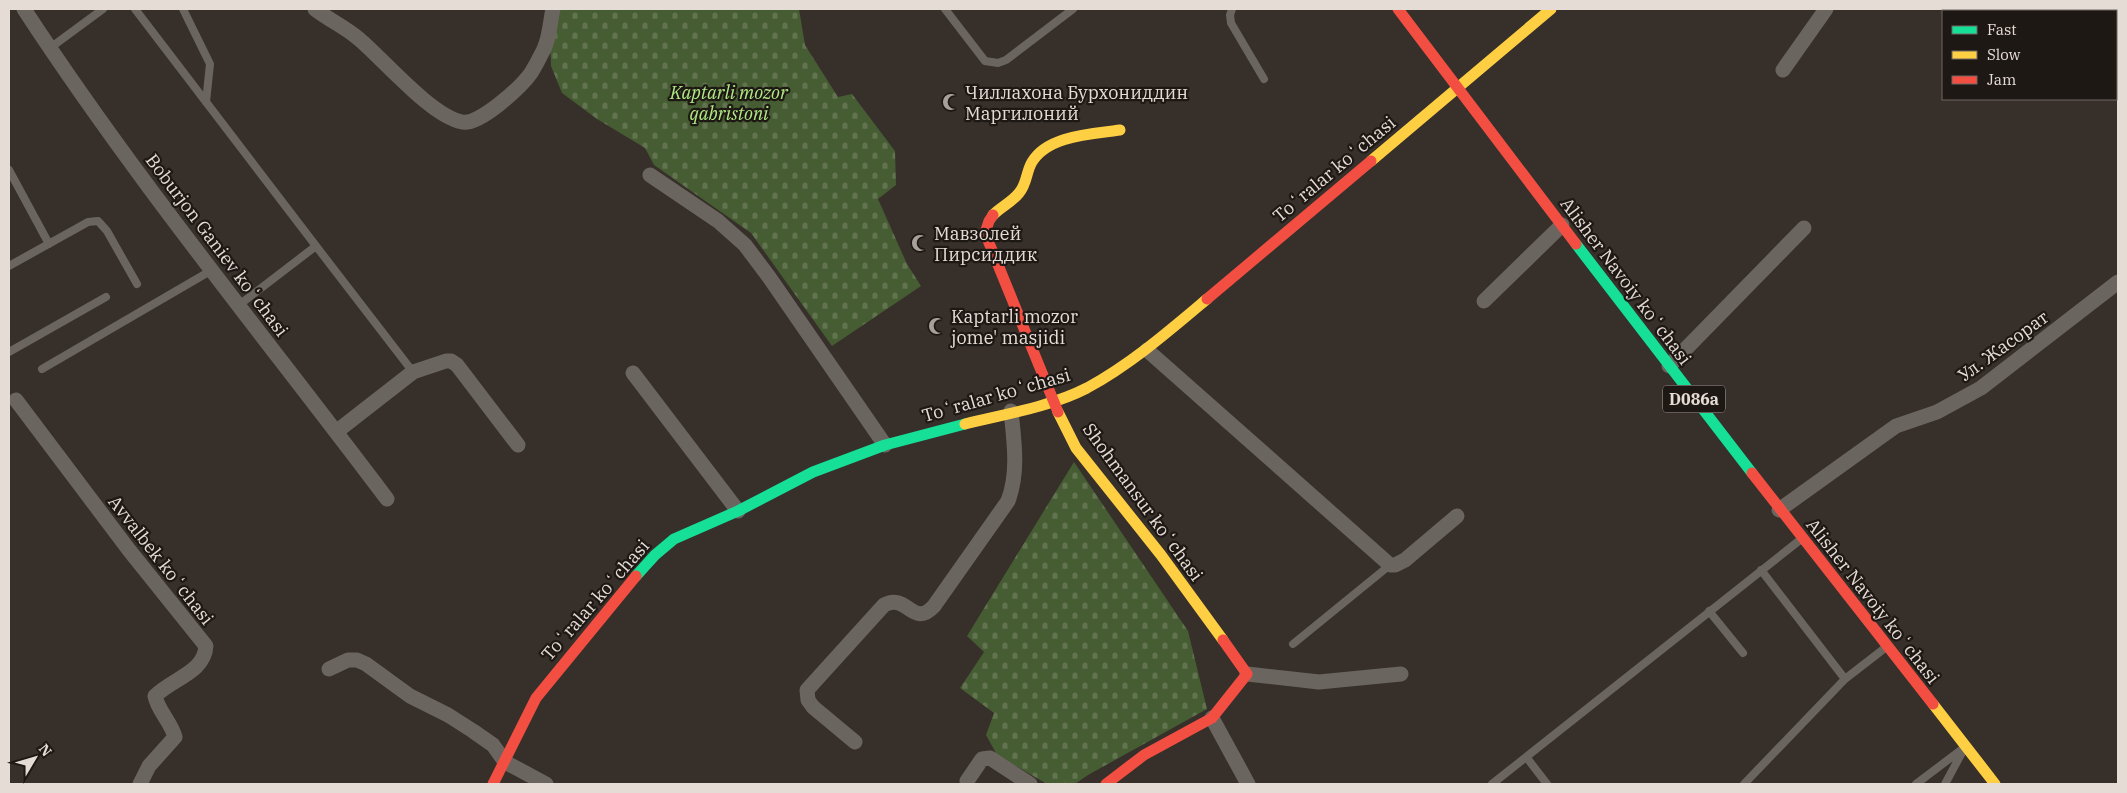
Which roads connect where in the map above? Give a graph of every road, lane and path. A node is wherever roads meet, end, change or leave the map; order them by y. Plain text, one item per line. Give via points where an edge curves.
1 (24, 9) edge
2 (102, 9) edge
3 (135, 9) edge
4 (183, 9) edge
5 (315, 9) edge
6 (553, 9) edge
7 (945, 9) edge
8 (1073, 9) edge
9 (1232, 9) edge
10 (1398, 9) edge
11 (1551, 9) edge
12 (1826, 9) edge
13 (50, 48) junction
14 (1783, 70) dead end
15 (1264, 78) dead end
16 (1458, 86) junction
17 (206, 102) junction
18 (1120, 130) dead end
19 (9, 170) edge
20 (650, 175) dead end
21 (1562, 225) junction
22 (1804, 228) dead end
23 (49, 244) junction
24 (316, 246) junction
25 (9, 266) edge
26 (212, 270) junction
27 (2118, 282) edge
28 (137, 284) dead end
29 (106, 297) dead end
30 (1484, 301) dead end
31 (239, 305) junction
32 (1147, 350) junction
33 (9, 352) edge
34 (1669, 366) junction
35 (42, 368) dead end
36 (413, 372) junction
37 (633, 373) dead end
38 (16, 400) dead end
39 (1053, 401) junction
40 (1011, 410) junction
41 (336, 432) junction
42 (518, 445) dead end
43 (885, 445) junction
44 (387, 500) dead end
45 (1780, 510) junction
46 (738, 511) junction
47 (1457, 516) dead end
48 (1802, 539) junction
49 (1390, 565) junction
50 (1761, 570) junction
51 (1709, 612) junction
52 (1293, 644) dead end
53 (1887, 647) junction
54 (1743, 652) dead end
55 (329, 669) dead end
56 (1247, 674) junction
57 (1401, 674) dead end
58 (1846, 679) junction
59 (1212, 718) junction
60 (855, 742) dead end
61 (1965, 747) junction
62 (1527, 758) junction
63 (505, 762) junction
64 (967, 781) dead end
65 (140, 784) edge
66 (493, 784) edge
67 (546, 784) edge
68 (1030, 784) edge
69 (1106, 784) edge
70 (1248, 784) edge
71 (1492, 784) edge
72 (1547, 784) edge
73 (1744, 784) edge
74 (1916, 784) edge
75 (1945, 784) edge
76 (1995, 784) edge

1 - 13 street, Boburjon Ganiev koʻchasi
2 - 13 lane
3 - 17 lane
4 - 17 lane via 210,64
5 - 6 street via 344,27 411,89 459,122 471,122 520,86 544,48
7 - 8 lane via 985,61 993,64 1006,60
9 - 15 lane via 1231,23
10 - 16 street, Alisher Navoiy koʻchasi / D086a
11 - 16 street, Toʻralar koʻchasi
12 - 14 street
13 - 26 street, Boburjon Ganiev koʻchasi
16 - 21 street, Alisher Navoiy koʻchasi / D086a
16 - 32 street, Toʻralar koʻchasi
17 - 24 lane
18 - 39 street, Shohmansur koʻchasi via 1059,141 1042,150 1031,162 1022,190 990,217 985,229 986,241
19 - 23 lane
20 - 43 street via 718,221 745,245
21 - 30 street
21 - 34 street, Alisher Navoiy koʻchasi / D086a
22 - 34 street
23 - 25 lane
23 - 28 lane via 88,222 98,221
24 - 31 lane
24 - 36 lane
26 - 31 street, Boburjon Ganiev koʻchasi
26 - 35 lane
27 - 45 street, Ул. Жасорат via 1981,388 1937,412 1896,426
29 - 33 lane
31 - 41 street, Boburjon Ganiev koʻchasi
32 - 39 street, Toʻralar koʻchasi via 1086,388
32 - 49 street
34 - 45 street, Alisher Navoiy koʻchasi / D086a
36 - 41 street
36 - 42 street via 446,361 457,365
37 - 46 street
38 - 65 street, Avvalbek koʻchasi via 206,646 205,657 197,667 155,696 156,704 175,737 149,766
39 - 40 street, Toʻralar koʻchasi
39 - 56 street, Shohmansur koʻchasi via 1076,448 1161,555
40 - 43 street, Toʻralar koʻchasi
40 - 60 street via 1015,460 1014,486 1008,502 934,606 925,614 918,615 899,602 884,605 807,690 813,707
41 - 44 street, Boburjon Ganiev koʻchasi
43 - 46 street, Toʻralar koʻchasi via 813,472
45 - 48 street, Alisher Navoiy koʻchasi / D086a
46 - 63 street, Toʻralar koʻchasi via 674,539 654,555 536,698
47 - 49 street via 1405,560
48 - 50 lane
48 - 53 street, Alisher Navoiy koʻchasi / D086a
49 - 52 lane
50 - 51 lane
50 - 58 lane
51 - 54 lane
51 - 62 lane
53 - 58 lane
53 - 61 street, Alisher Navoiy koʻchasi / D086a
55 - 63 street via 348,660 366,664 410,696 448,715 493,745
56 - 57 street via 1319,682
56 - 59 street
58 - 73 lane
59 - 69 street via 1144,755
59 - 70 street
61 - 74 lane
61 - 75 lane
61 - 76 street, Alisher Navoiy koʻchasi / D086a
62 - 71 lane
62 - 72 lane
63 - 66 street, Toʻralar koʻchasi
63 - 67 street
64 - 68 street via 982,759 990,758

